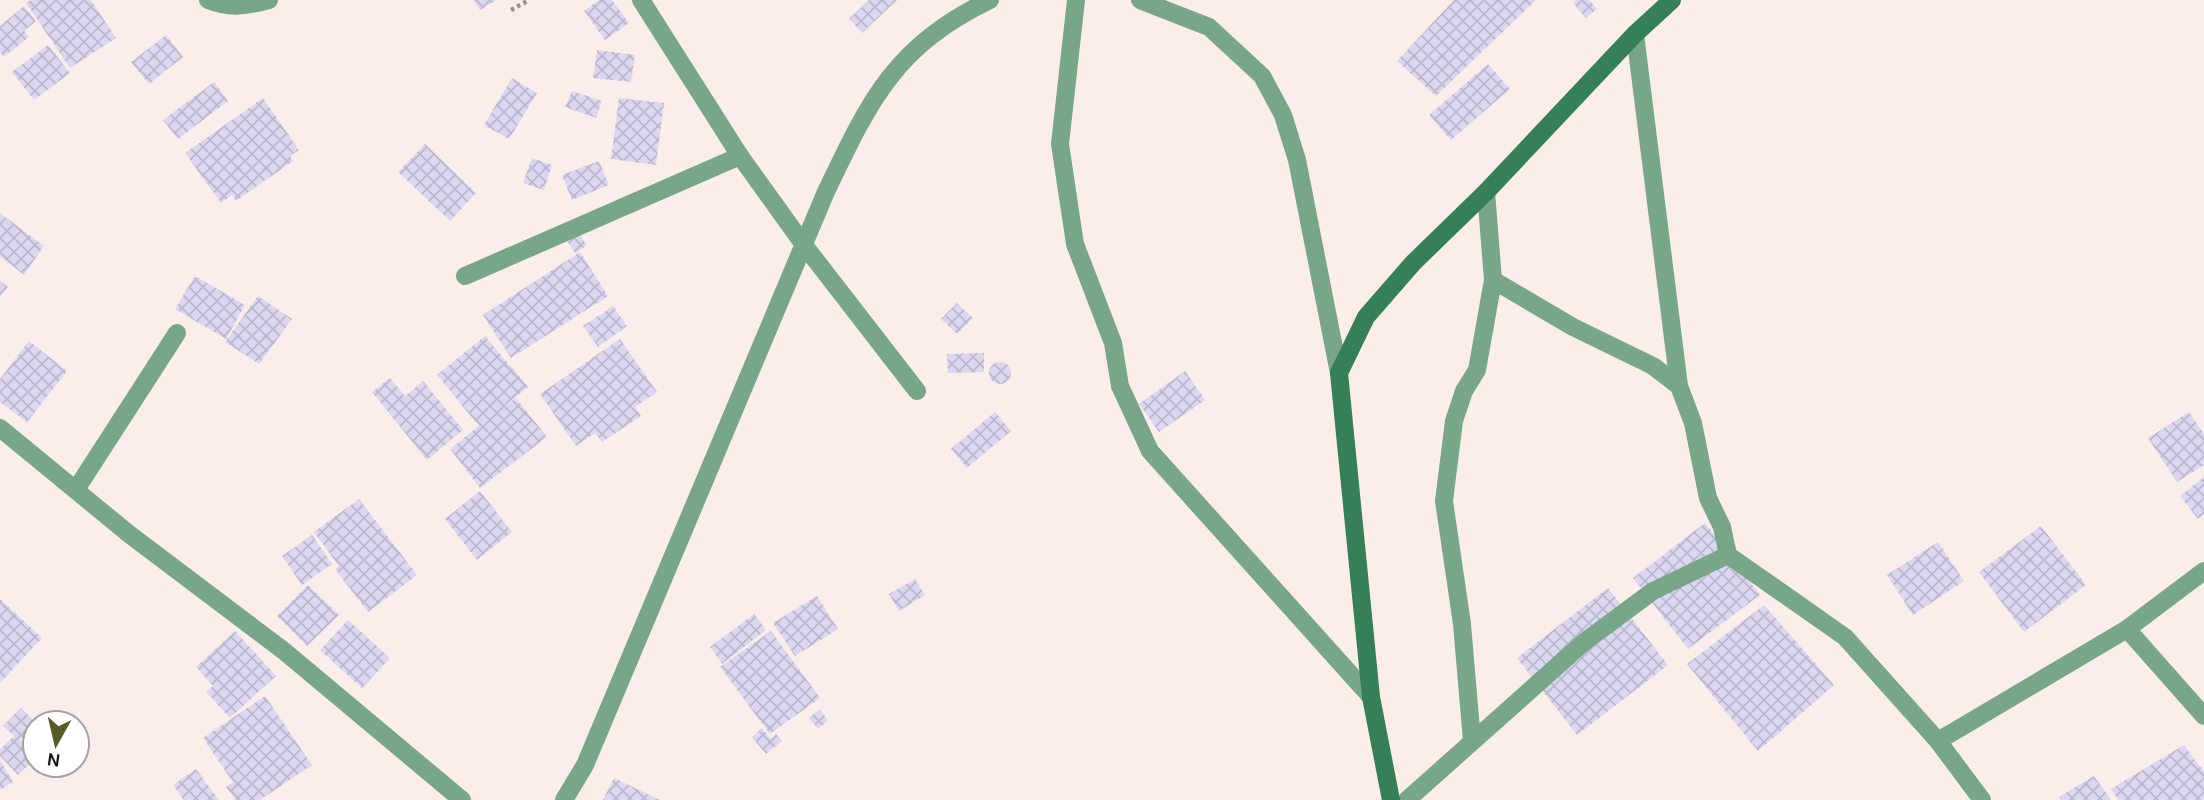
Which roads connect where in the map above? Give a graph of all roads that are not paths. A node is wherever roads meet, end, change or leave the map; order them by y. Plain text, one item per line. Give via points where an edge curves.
1 (208, 0) edge
2 (269, 0) edge
3 (641, 0) edge
4 (990, 0) edge
5 (1076, 0) edge
6 (1140, 0) edge
7 (1672, 0) edge
8 (1635, 34) junction
9 (740, 156) junction
10 (1486, 192) junction
11 (804, 245) junction
12 (465, 276) dead end
13 (1493, 280) junction
14 (177, 334) dead end
15 (1339, 373) junction
16 (1679, 386) junction
17 (917, 391) dead end
18 (0, 428) edge
19 (77, 488) junction
20 (1728, 555) junction
21 (2204, 572) edge
22 (2127, 629) junction
23 (1371, 697) junction
24 (2204, 716) edge
25 (1472, 741) junction
26 (1938, 741) junction
27 (462, 800) edge
28 (564, 800) edge
29 (1391, 800) edge
30 (1407, 800) edge
31 (1982, 800) edge

1 - 2 street via 248,6
3 - 9 street
4 - 11 street via 961,14 892,71 865,111
5 - 23 street via 1060,144 1075,244 1113,343 1120,386 1150,451
6 - 15 street via 1209,27 1262,76 1283,115 1297,160
7 - 8 street
8 - 10 street
8 - 16 street
9 - 11 street
9 - 12 street
10 - 13 street
10 - 15 street via 1366,317
11 - 17 street
11 - 28 street via 638,643
13 - 16 street via 1573,327 1653,366
13 - 25 street via 1477,370 1454,421 1444,501 1462,624
14 - 19 street
15 - 23 street
16 - 20 street
18 - 19 street
19 - 27 street via 129,534 284,651
20 - 25 street via 1653,591 1583,643
20 - 26 street via 1845,637
21 - 22 street
22 - 24 street
22 - 26 street
23 - 29 street
25 - 30 street
26 - 31 street

